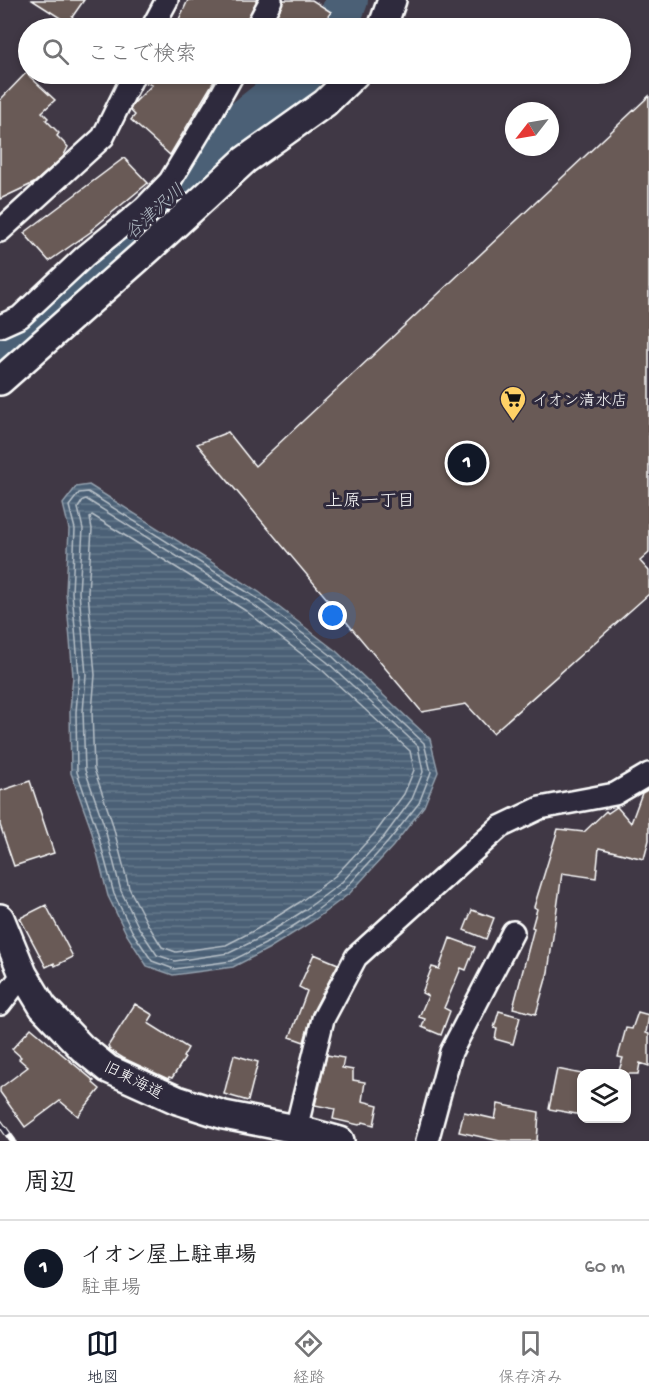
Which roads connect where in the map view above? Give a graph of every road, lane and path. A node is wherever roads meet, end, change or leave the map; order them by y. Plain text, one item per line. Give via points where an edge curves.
1 (167, 0) edge
2 (271, 0) edge
3 (392, 0) edge
4 (157, 18) edge
5 (261, 18) edge
6 (386, 18) edge
7 (129, 84) edge
8 (227, 84) edge
9 (345, 84) edge
10 (0, 231) edge
11 (0, 326) edge
12 (0, 381) edge
13 (649, 774) edge
14 (0, 918) edge
15 (513, 932) dead end
16 (23, 974) junction
17 (0, 1004) edge
18 (296, 1129) junction
19 (340, 1141) edge
20 (427, 1141) edge

1 - 4 street
2 - 5 street
3 - 6 street
7 - 10 street via 103,137
8 - 11 street via 170,181 20,317
9 - 12 street via 325,103 245,160
13 - 18 street via 615,794 540,808 500,828 356,957 323,1019
14 - 16 street, 旧東海道
15 - 20 street via 451,1052
16 - 17 street
16 - 18 street, 旧東海道 via 44,1006 81,1048 108,1069 177,1100 225,1115
18 - 19 street, 旧東海道

